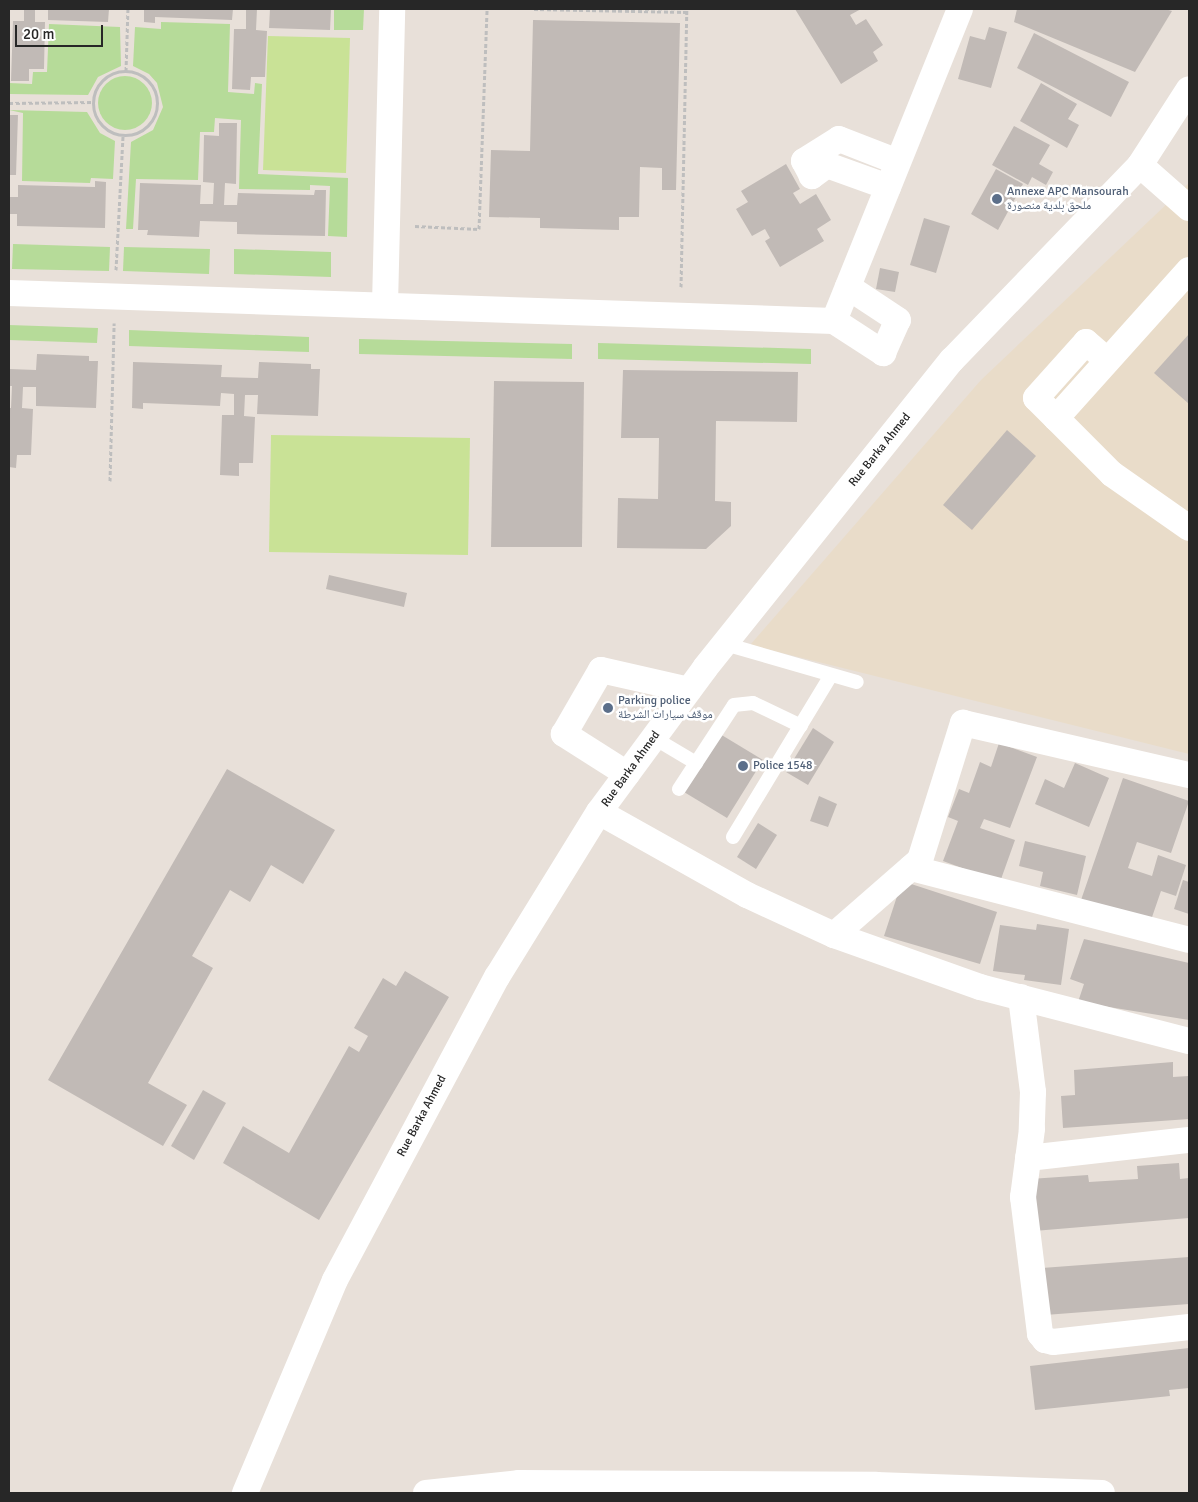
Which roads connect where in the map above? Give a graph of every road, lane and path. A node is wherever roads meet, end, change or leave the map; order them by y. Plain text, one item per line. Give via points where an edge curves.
1 (128, 9) edge
2 (392, 9) edge
3 (487, 9) edge
4 (534, 9) edge
5 (960, 9) edge
6 (643, 10) edge
7 (687, 10) edge
8 (126, 71) junction
9 (1189, 89) edge
10 (93, 102) junction
11 (9, 103) edge
12 (898, 162) junction
13 (1140, 165) junction
14 (888, 188) junction
15 (1189, 208) edge
16 (387, 225) junction
17 (1189, 270) edge
18 (848, 287) junction
19 (9, 293) edge
20 (385, 305) junction
21 (681, 316) junction
22 (834, 321) junction
23 (1189, 528) edge
24 (725, 644) junction
25 (831, 675) junction
26 (858, 682) dead end
27 (689, 690) junction
28 (801, 726) junction
29 (654, 738) junction
30 (696, 763) junction
31 (627, 774) junction
32 (1189, 775) edge
33 (679, 789) dead end
34 (599, 812) junction
35 (733, 837) dead end
36 (912, 868) junction
37 (834, 935) junction
38 (1189, 940) edge
39 (1021, 997) junction
40 (1189, 1041) edge
41 (1189, 1140) edge
42 (1028, 1158) junction
43 (1189, 1327) edge
44 (876, 1489) edge
45 (245, 1493) edge
46 (426, 1493) edge
47 (1102, 1493) edge

1 - 8 path
2 - 16 street
3 - 16 path via 479,229
4 - 6 path
5 - 12 street
6 - 7 path
7 - 21 path
8 - 10 path via 112,74 100,82
8 - 10 path via 146,79 154,90 156,112 149,125 130,135 111,133 98,120
9 - 13 street, Rue Barka Ahmed
10 - 11 path
12 - 14 street
12 - 14 street via 839,139 804,161 812,176 827,165
13 - 15 street
13 - 24 street, Rue Barka Ahmed via 952,360
14 - 18 street
16 - 20 street
17 - 23 street via 1107,360 1086,342 1036,398 1112,474
18 - 22 street
18 - 22 street via 898,320 884,353
19 - 20 street
20 - 21 street
21 - 22 street
24 - 25 lane
24 - 27 street, Rue Barka Ahmed
25 - 26 lane
25 - 28 lane
27 - 29 street, Rue Barka Ahmed
27 - 31 street via 601,670 564,734
28 - 30 lane via 752,704 734,705
28 - 35 lane
29 - 30 lane
29 - 31 street, Rue Barka Ahmed
30 - 33 lane
31 - 34 street, Rue Barka Ahmed
32 - 36 street via 963,723 925,849
34 - 37 street via 747,896
34 - 45 street, Rue Barka Ahmed via 497,976 335,1280
36 - 37 street
36 - 38 street
37 - 39 street
39 - 40 street
39 - 42 street via 1033,1092
41 - 42 street
42 - 43 street via 1023,1197 1040,1334 1045,1340 1054,1342
44 - 46 street via 519,1483
44 - 47 street

